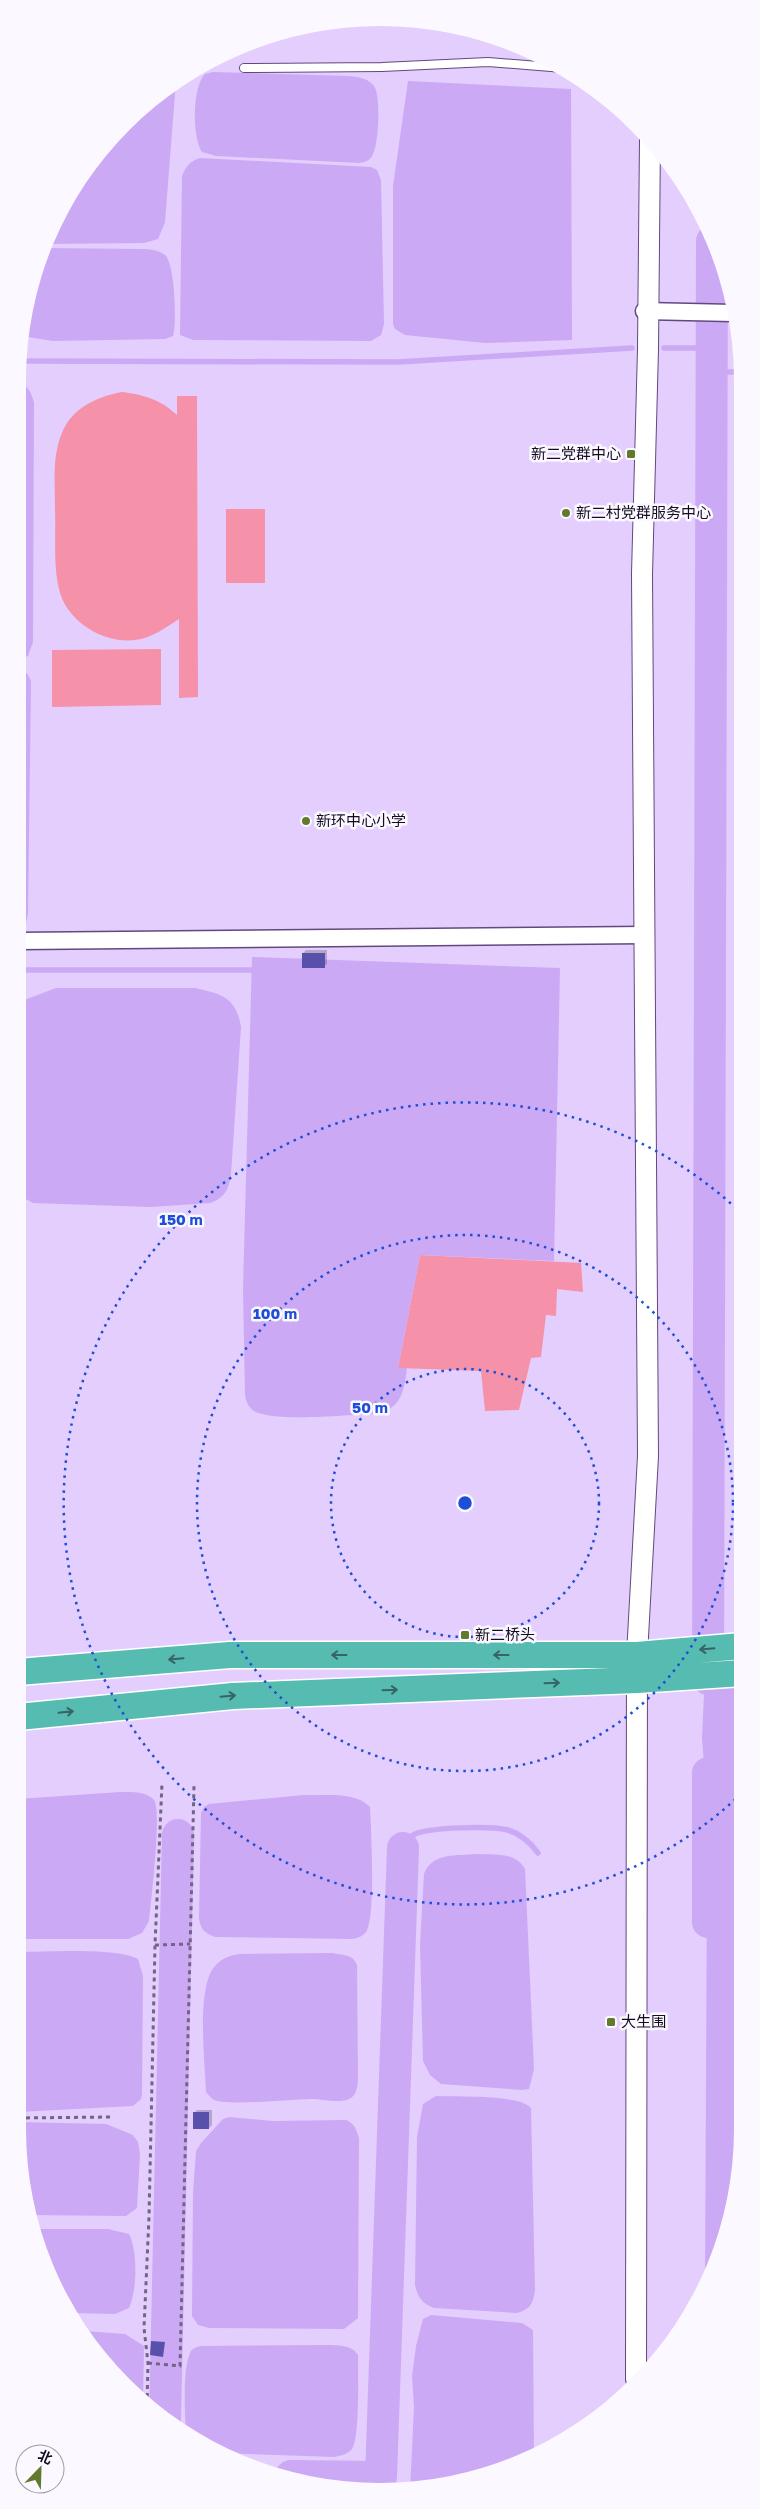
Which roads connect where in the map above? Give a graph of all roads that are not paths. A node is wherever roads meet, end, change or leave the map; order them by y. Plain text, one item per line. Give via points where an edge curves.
1 (542, 66) edge
2 (244, 68) dead end
3 (650, 152) edge
4 (644, 311) dead end
5 (727, 313) edge
6 (645, 935) junction
7 (26, 941) edge
8 (734, 1648) edge
9 (673, 1665) junction
10 (637, 1668) junction
11 (26, 1671) edge
12 (734, 1672) edge
13 (26, 1716) edge
14 (636, 2373) edge

1 - 2 lane via 488,62
3 - 6 street via 642,574
4 - 5 street
6 - 7 street
6 - 10 street via 648,1456
8 -> 9 highway
9 - 10 highway
9 - 12 highway
10 -> 11 highway via 230,1654
13 -> 10 highway via 234,1696
10 - 14 street

